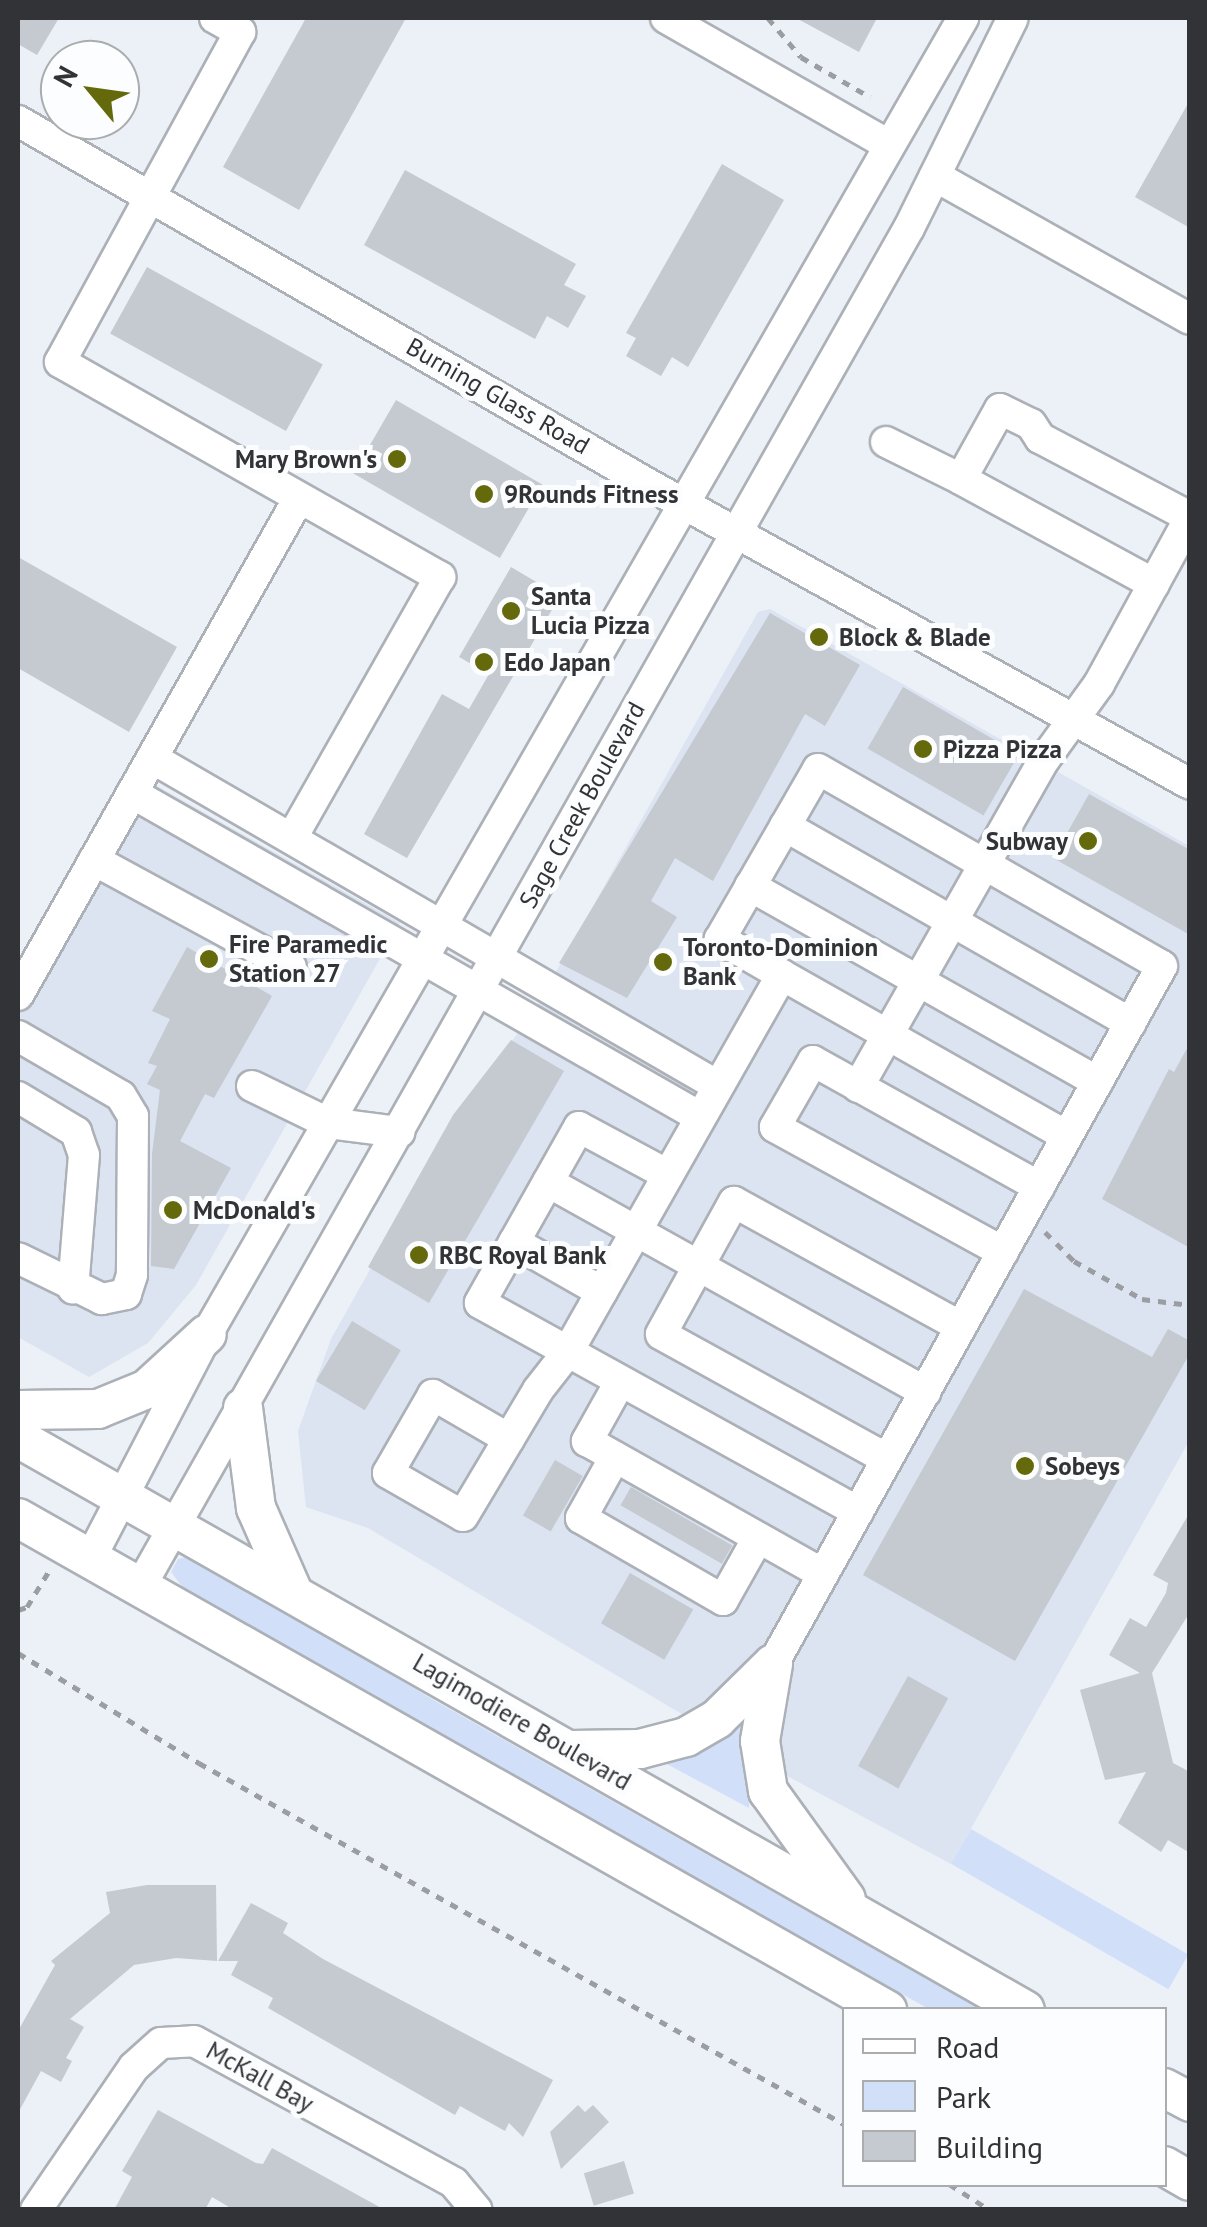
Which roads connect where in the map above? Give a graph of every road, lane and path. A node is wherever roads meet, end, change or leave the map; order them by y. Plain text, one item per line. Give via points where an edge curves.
1 (666, 18) edge
2 (768, 18) edge
3 (963, 18) edge
4 (1013, 18) edge
5 (234, 22) edge
6 (870, 97) dead end
7 (18, 121) edge
8 (887, 144) junction
9 (935, 176) junction
10 (149, 195) junction
11 (1190, 319) edge
12 (886, 442) dead end
13 (961, 480) junction
14 (299, 498) junction
15 (686, 500) junction
16 (1190, 518) edge
17 (736, 528) junction
18 (1180, 558) edge
19 (1154, 584) junction
20 (1076, 721) junction
21 (152, 758) junction
22 (1190, 784) edge
23 (132, 793) junction
24 (785, 826) junction
25 (292, 838) junction
26 (94, 860) junction
27 (988, 867) junction
28 (750, 886) junction
29 (956, 922) junction
30 (441, 923) junction
31 (422, 957) junction
32 (497, 958) junction
33 (291, 968) dead end
34 (782, 975) junction
35 (920, 982) junction
36 (478, 991) junction
37 (18, 996) edge
38 (1130, 1022) junction
39 (18, 1036) edge
40 (889, 1036) junction
41 (1098, 1082) junction
42 (252, 1086) dead end
43 (718, 1086) junction
44 (858, 1086) junction
45 (18, 1097) edge
46 (700, 1118) junction
47 (328, 1123) junction
48 (399, 1132) junction
49 (1067, 1136) junction
50 (668, 1176) junction
51 (548, 1182) junction
52 (1039, 1187) junction
53 (1022, 1217) junction
54 (636, 1231) junction
55 (514, 1242) junction
56 (1003, 1252) junction
57 (18, 1258) edge
58 (698, 1266) junction
59 (73, 1289) junction
60 (602, 1292) junction
61 (1190, 1305) edge
62 (961, 1327) junction
63 (207, 1334) junction
64 (567, 1353) junction
65 (620, 1382) junction
66 (925, 1392) junction
67 (243, 1408) junction
68 (18, 1410) edge
69 (18, 1438) edge
70 (509, 1438) dead end
71 (615, 1457) junction
72 (887, 1459) junction
73 (124, 1498) junction
74 (858, 1512) junction
75 (18, 1518) edge
76 (174, 1528) junction
77 (758, 1538) junction
78 (90, 1558) junction
79 (823, 1574) junction
80 (140, 1587) junction
81 (292, 1590) junction
82 (18, 1653) edge
83 (773, 1664) junction
84 (570, 1750) junction
85 (860, 1916) junction
86 (883, 2007) edge
87 (1020, 2007) edge
88 (1167, 2090) edge
89 (1190, 2102) edge
90 (842, 2123) edge
91 (1167, 2168) edge
92 (1190, 2180) edge
93 (954, 2187) edge
94 (36, 2210) edge
95 (477, 2210) edge
96 (990, 2210) edge

1 - 8 street
2 - 6 path via 800,57
3 - 8 street
4 - 9 street, Sage Creek Boulevard
5 - 10 street
7 - 10 street, Burning Glass Road
8 - 15 street
9 - 11 street
9 - 17 street, Sage Creek Boulevard
10 - 14 street via 60,362
10 - 15 street, Burning Glass Road
12 - 13 street
13 - 16 street via 1000,409 1031,424 1040,438
13 - 19 street
14 - 21 street
14 - 25 street via 440,577
15 - 17 street, Burning Glass Road
15 - 30 street
16 - 18 street
17 - 20 street, Burning Glass Road
17 - 32 street, Sage Creek Boulevard
18 - 19 street
19 - 20 street
20 - 22 street, Burning Glass Road
20 - 27 street via 1044,760
21 - 23 street
21 - 25 street
23 - 26 street
23 - 31 street
24 - 27 street via 818,769
24 - 28 street
24 - 29 street
25 - 30 street
26 - 33 street
26 - 37 street
27 - 29 street
27 - 38 street via 1162,966
28 - 34 street via 720,939
28 - 35 street
29 - 35 street
29 - 38 street
30 - 31 street
30 - 32 street
31 - 36 street
31 - 47 street
32 - 36 street, Sage Creek Boulevard
32 - 43 street
34 - 40 street
34 - 43 street
35 - 40 street
35 - 41 street
36 - 46 street
36 - 48 street, Sage Creek Boulevard
38 - 41 street
39 - 59 street via 121,1096 133,1116 132,1275 126,1294 102,1299
40 - 44 street
40 - 49 street
41 - 49 street
42 - 47 street
43 - 46 street
44 - 52 street
44 - 56 street via 813,1061 776,1127
45 - 59 street via 76,1132 84,1154
46 - 50 street
47 - 48 street
47 - 63 street
48 - 67 street, Sage Creek Boulevard
49 - 52 street
50 - 51 street via 579,1127
50 - 54 street
51 - 54 street
51 - 55 street
52 - 53 street
53 - 56 street
53 - 61 path via 1074,1261 1142,1299
54 - 58 street
54 - 60 street
55 - 60 street
55 - 64 street via 480,1303
56 - 62 street
57 - 59 street
58 - 62 street via 734,1202
58 - 66 street
58 - 72 street via 661,1334
60 - 64 street
62 - 66 street
63 - 68 main road via 147,1389 98,1409
63 - 73 street
64 - 65 street
64 - 70 street
65 - 71 street via 586,1441
65 - 74 street
66 - 72 street
67 - 76 street, Sage Creek Boulevard
67 - 81 main road via 256,1508
69 - 73 main road, Lagimodiere Boulevard
71 - 77 street
71 - 77 street via 581,1518 723,1600
72 - 74 street
73 - 76 main road, Lagimodiere Boulevard
73 - 78 street
74 - 79 street
75 - 78 main road
76 - 80 street, Sage Creek Boulevard
76 - 81 main road, Lagimodiere Boulevard
77 - 79 street
78 - 80 main road
79 - 83 street
80 - 86 main road
81 - 84 main road, Lagimodiere Boulevard
82 - 90 path via 200,1763
83 - 84 main road via 717,1719 686,1737 640,1749
83 - 85 main road via 760,1741 768,1790 783,1820
84 - 85 main road, Lagimodiere Boulevard
85 - 87 main road, Lagimodiere Boulevard
88 - 89 main road
91 - 92 main road
93 - 96 path
94 - 95 street, McKall Bay via 134,2067 161,2042 194,2042 454,2183

